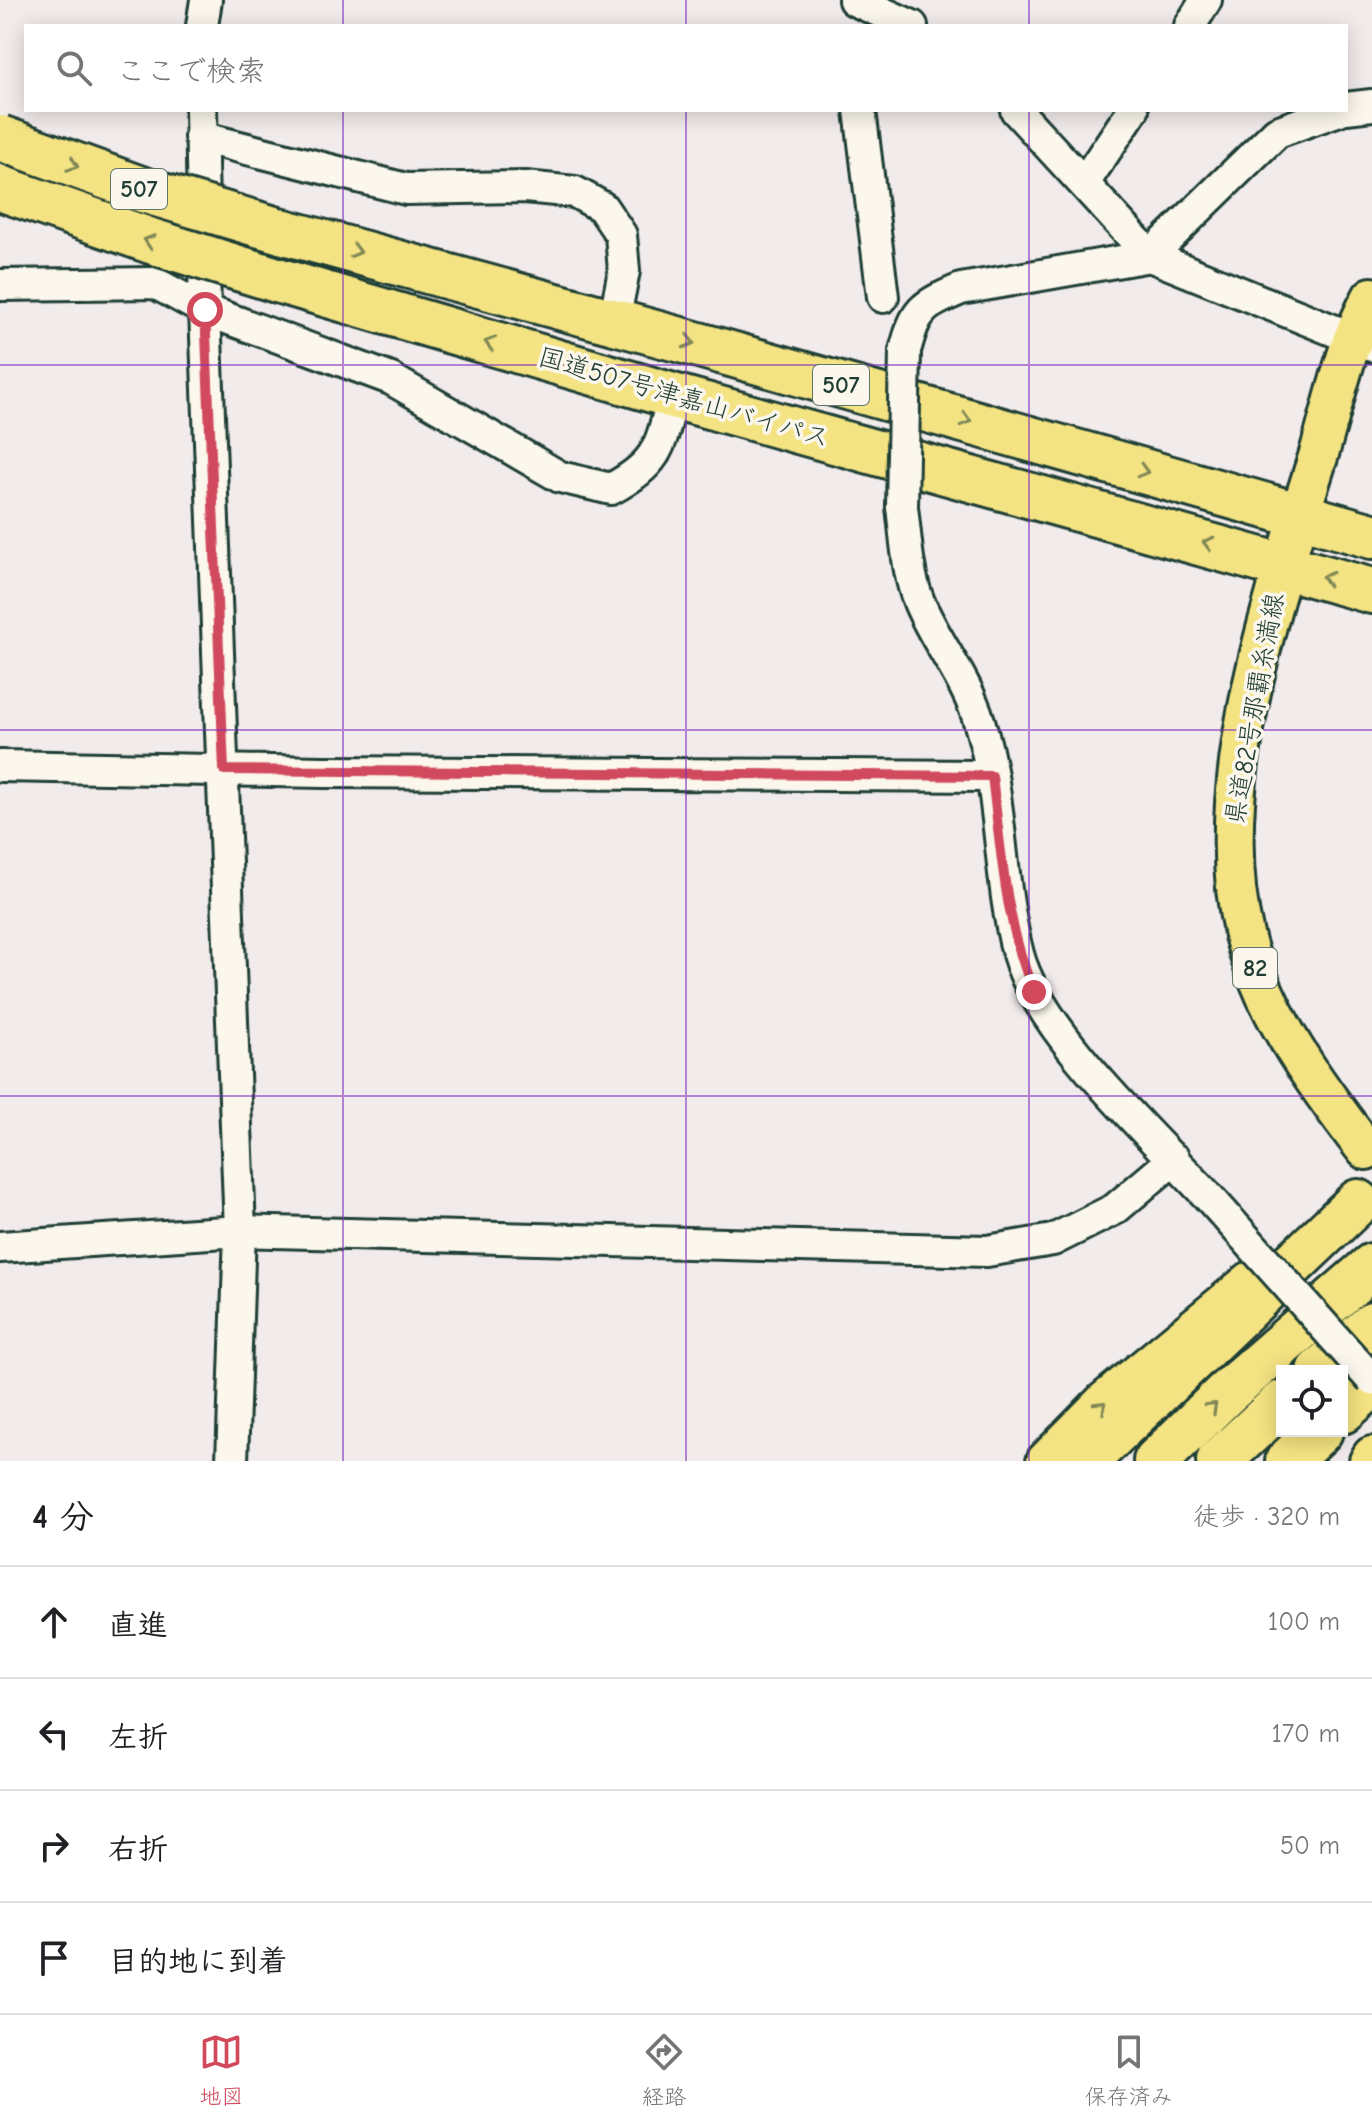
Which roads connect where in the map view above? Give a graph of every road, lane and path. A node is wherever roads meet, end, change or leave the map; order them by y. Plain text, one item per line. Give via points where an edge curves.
1 (206, 0) edge
2 (1206, 0) edge
3 (853, 5) edge
4 (202, 24) edge
5 (906, 24) edge
6 (1191, 24) edge
7 (1372, 105) edge
8 (1348, 108) edge
9 (860, 112) edge
10 (1018, 112) edge
11 (1132, 112) edge
12 (1333, 112) edge
13 (200, 123) edge
14 (0, 138) edge
15 (1084, 183) junction
16 (0, 188) edge
17 (1150, 256) junction
18 (0, 285) edge
19 (883, 297) dead end
20 (1372, 297) edge
21 (205, 310) junction
22 (614, 321) junction
23 (1363, 343) edge
24 (673, 396) junction
25 (1299, 516) junction
26 (1372, 536) edge
27 (1283, 564) junction
28 (1372, 591) edge
29 (0, 766) edge
30 (224, 770) junction
31 (992, 776) junction
32 (1366, 1150) dead end
33 (1174, 1159) junction
34 (1365, 1196) edge
35 (240, 1231) junction
36 (0, 1247) edge
37 (1372, 1266) edge
38 (1372, 1325) edge
39 (1326, 1365) edge
40 (1372, 1383) edge
41 (1348, 1405) edge
42 (1276, 1409) edge
43 (1314, 1437) edge
44 (232, 1461) edge
45 (1046, 1461) edge
46 (1086, 1461) edge
47 (1156, 1461) edge
48 (1219, 1461) edge
49 (1288, 1461) edge

1 - 4 street
2 - 6 street
3 - 5 street
7 - 8 street
9 - 19 street
10 - 15 street
11 - 15 street
12 - 17 street via 1277,132
13 - 21 street
13 - 22 street via 406,189 525,187 575,192 602,207 621,235 624,271
14 -> 22 highway, 国道507号津嘉山バイパス / 507, bridge via 146,191
15 - 17 street
24 -> 16 highway, 国道507号津嘉山バイパス / 507, bridge via 277,280
17 - 23 street
17 - 31 street, bridge via 961,289 933,301 914,318 905,351 902,507 908,558 919,601 979,721
18 - 21 street via 155,283
20 - 23 main road, 県道82号那覇糸満線 / 82
21 - 24 street via 391,379 560,477 611,489 642,472 662,442
21 - 30 street
22 -> 25 highway, 国道507号津嘉山バイパス / 507
23 - 25 main road, 県道82号那覇糸満線 / 82
27 -> 24 highway, 国道507号津嘉山バイパス / 507
25 - 26 highway, 国道507号津嘉山バイパス / 507
25 - 27 main road, 県道82号那覇糸満線 / 82
28 -> 27 highway, 国道507号津嘉山バイパス / 507
27 - 32 main road, 県道82号那覇糸満線 / 82 via 1241,757 1231,829 1234,887 1263,989 1328,1100
29 - 30 street
30 - 31 street
30 - 35 street
31 - 33 street via 1010,915 1034,992 1066,1042
33 - 35 street via 1115,1209 1053,1240 987,1251
33 - 40 street, bridge
45 -> 34 main road via 1105,1401 1230,1296
34 - 46 highway
35 - 36 street
35 - 44 street
47 -> 37 highway
38 - 39 highway
40 - 41 highway
42 - 48 highway
43 - 49 highway

